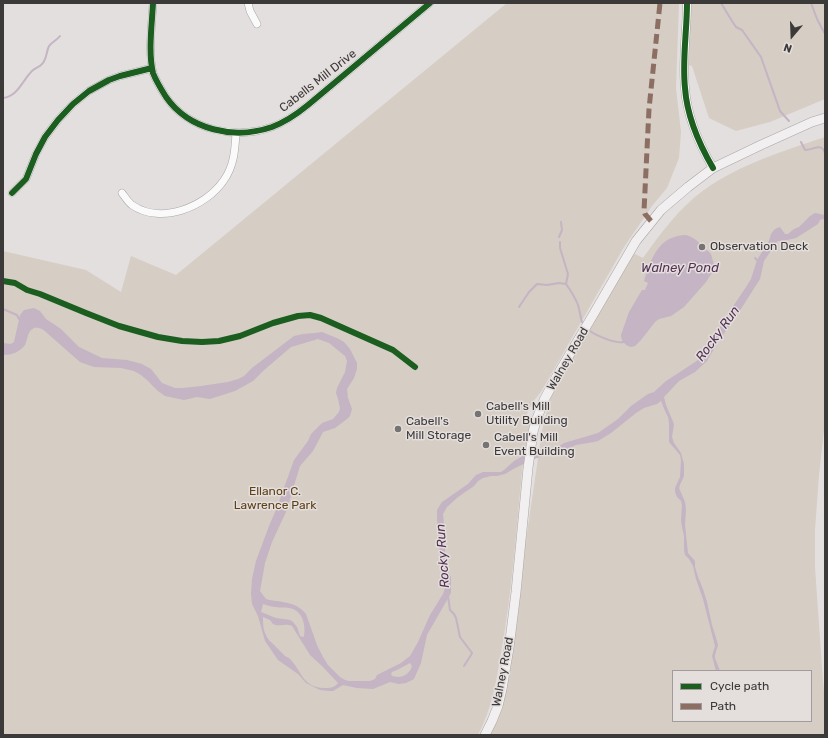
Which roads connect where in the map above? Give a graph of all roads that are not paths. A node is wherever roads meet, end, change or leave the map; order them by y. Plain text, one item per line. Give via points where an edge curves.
1 (152, 3) edge
2 (248, 3) edge
3 (430, 3) edge
4 (687, 3) edge
5 (257, 24) dead end
6 (152, 68) junction
7 (825, 118) edge
8 (236, 133) junction
9 (713, 168) junction
10 (12, 193) dead end
11 (122, 193) dead end
12 (485, 735) edge

1 - 6 street, Cabells Mill Drive
2 - 5 street
3 - 8 street, Cabells Mill Drive via 292,117 263,129
4 - 9 street via 684,78 686,104 695,133
6 - 8 street, Cabells Mill Drive via 161,90 180,113 201,126
6 - 10 street via 109,80 72,104 45,137 26,180
7 - 9 main road, Walney Road
8 - 11 street via 230,171 217,189 200,203 172,213 156,214 142,211 130,204
9 - 12 main road, Walney Road via 661,210 636,241 546,397 536,421 528,468 509,648 502,689

